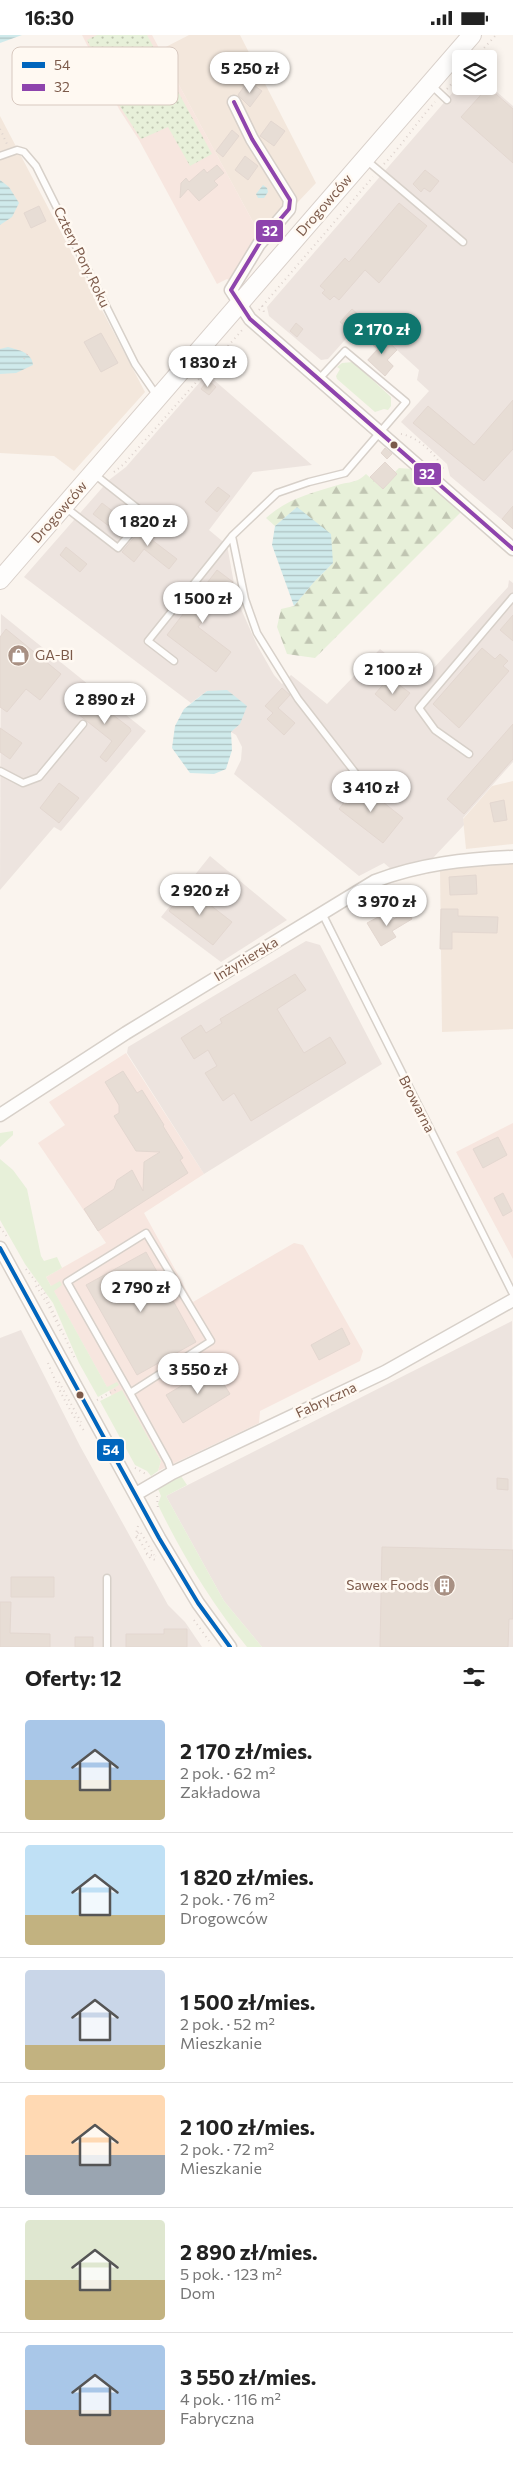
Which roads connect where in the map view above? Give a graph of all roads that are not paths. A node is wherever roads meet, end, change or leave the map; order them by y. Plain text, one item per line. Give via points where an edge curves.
1 (472, 35) edge
2 (436, 89) junction
3 (447, 100) dead end
4 (234, 102) dead end
5 (0, 156) edge
6 (364, 158) junction
7 (463, 242) dead end
8 (239, 303) junction
9 (319, 379) junction
10 (157, 397) junction
11 (379, 432) junction
12 (97, 477) junction
13 (64, 506) junction
14 (232, 536) junction
15 (513, 549) edge
16 (0, 580) edge
17 (513, 597) edge
18 (174, 661) dead end
19 (83, 724) dead end
20 (469, 754) dead end
21 (0, 771) edge
22 (357, 775) dead end
23 (513, 857) edge
24 (322, 913) junction
25 (0, 1115) edge
26 (5, 1245) edge
27 (513, 1294) edge
28 (513, 1300) edge
29 (130, 1393) junction
30 (172, 1473) junction
31 (136, 1494) junction
32 (107, 1578) dead end
33 (107, 1647) edge
34 (230, 1647) edge

1 - 2 main road, Drogowców
2 - 3 lane
2 - 6 main road, Drogowców
4 - 8 street via 291,204 259,244 230,290
5 - 10 lane, Cztery Pory Roku via 17,150 24,152 36,166 135,364
6 - 7 lane
6 - 8 main road, Drogowców
8 - 9 street via 250,319
8 - 10 main road, Drogowców
9 - 11 street
9 - 11 lane via 345,351 406,402
10 - 12 main road, Drogowców
11 - 14 lane via 345,473 277,493
11 - 15 street
12 - 13 main road, Drogowców
12 - 13 lane via 146,515 118,548
13 - 16 main road, Drogowców
14 - 18 lane via 148,641
14 - 22 lane via 245,599 257,633 298,699
17 - 20 lane via 419,708 435,729
19 - 21 lane via 39,777 23,783
23 - 24 street, Inżynierska via 457,860 400,872 375,881
24 - 25 street, Inżynierska via 126,1033
24 - 27 lane, Browarna
26 - 31 street
28 - 30 street, Fabryczna via 386,1372
29 - 29 lane via 211,1341 146,1233 67,1282
29 - 30 lane
30 - 31 street, Fabryczna
31 - 34 street via 198,1603
32 - 33 lane

